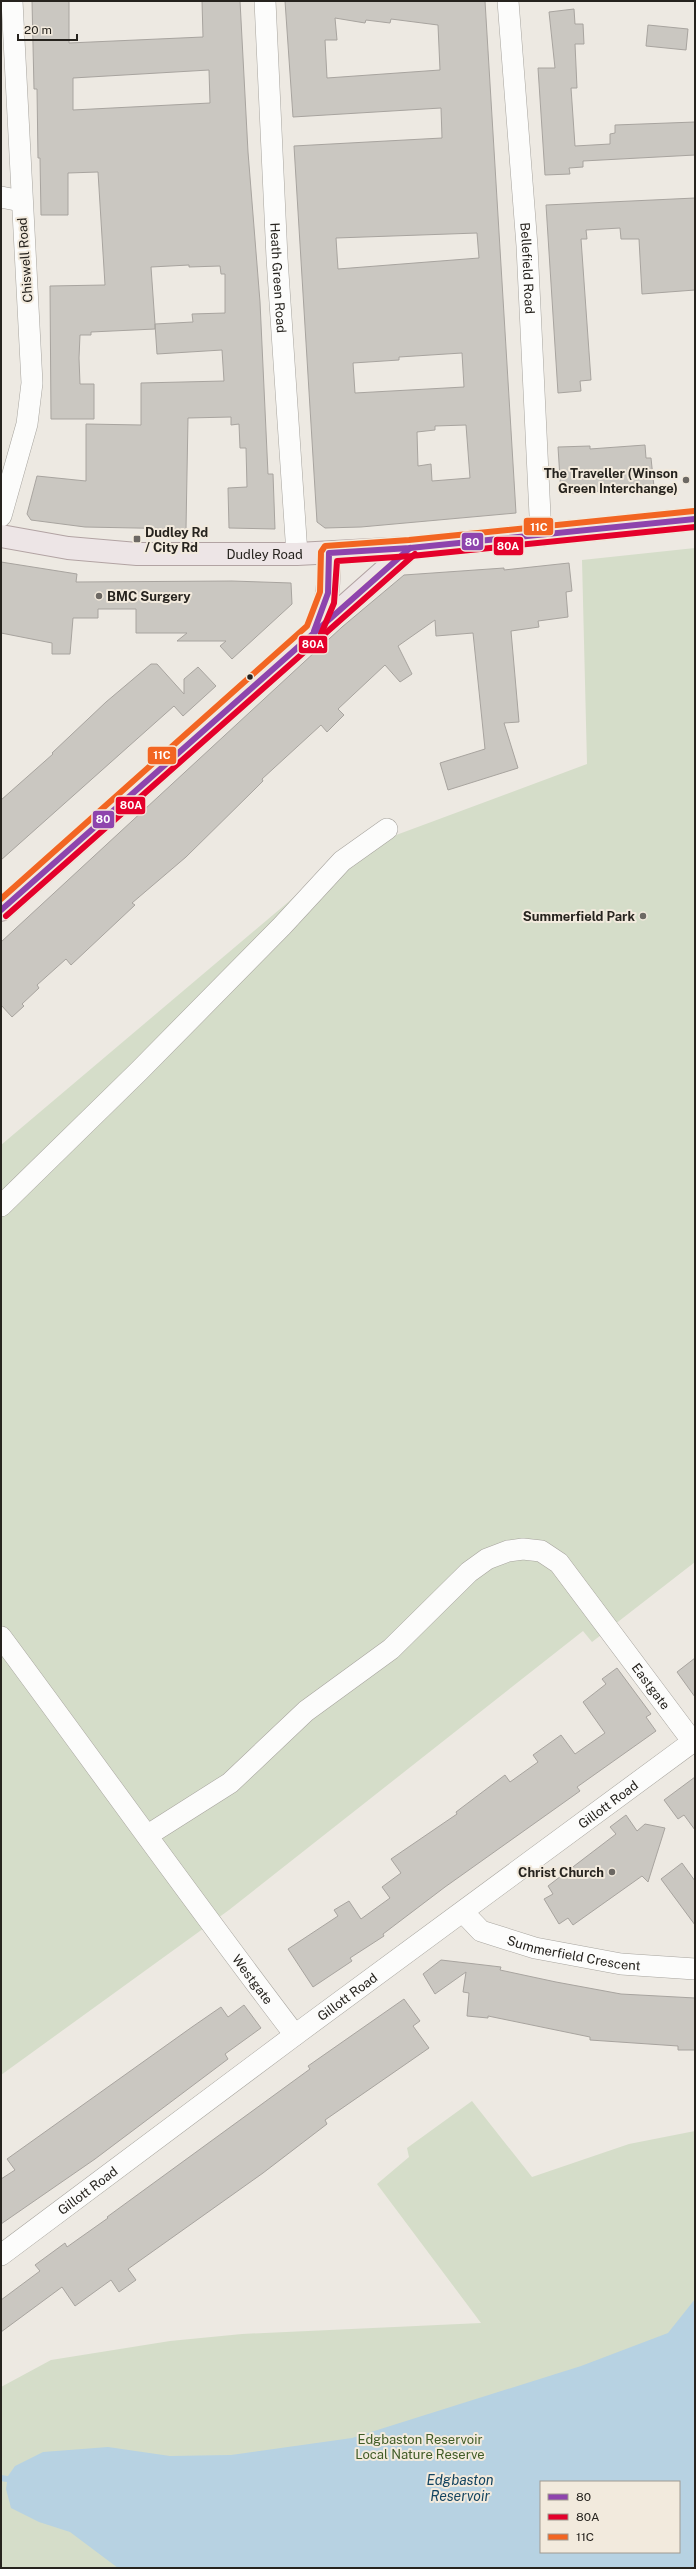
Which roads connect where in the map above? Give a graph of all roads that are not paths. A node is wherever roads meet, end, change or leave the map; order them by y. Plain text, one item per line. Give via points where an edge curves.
1 (12, 1) edge
2 (265, 1) edge
3 (508, 1) edge
4 (11, 199) edge
5 (1, 516) edge
6 (695, 519) edge
7 (1, 536) edge
8 (540, 536) junction
9 (410, 548) junction
10 (329, 553) junction
11 (297, 554) junction
12 (314, 631) junction
13 (387, 829) dead end
14 (1, 910) edge
15 (1, 1206) edge
16 (1, 1637) edge
17 (694, 1741) edge
18 (148, 1835) junction
19 (463, 1912) junction
20 (695, 1969) edge
21 (295, 2035) junction
22 (1, 2256) edge

1 - 4 street, Chiswell Road
2 - 11 street, Heath Green Road via 277,258
3 - 8 street, Bellefield Road via 527,246
4 - 5 street, Chiswell Road via 31,353 30,404
6 - 8 main road, Dudley Road
7 - 11 main road, Dudley Road via 68,548 137,554
8 - 9 main road, Dudley Road
9 - 10 main road, Dudley Road
9 - 12 main road
10 - 11 main road, Dudley Road
10 - 12 main road via 329,595 325,610
12 - 14 main road
13 - 15 street via 342,861 282,926 139,1071
16 - 18 street, Westgate
17 - 18 street, Eastgate via 559,1563 541,1551 508,1551 487,1559 469,1572 391,1649 306,1711 230,1783
17 - 19 street, Gillott Road
18 - 21 street, Westgate via 210,1924
19 - 20 street, Summerfield Crescent via 481,1931 535,1948 621,1964
19 - 21 street, Gillott Road
21 - 22 street, Gillott Road

